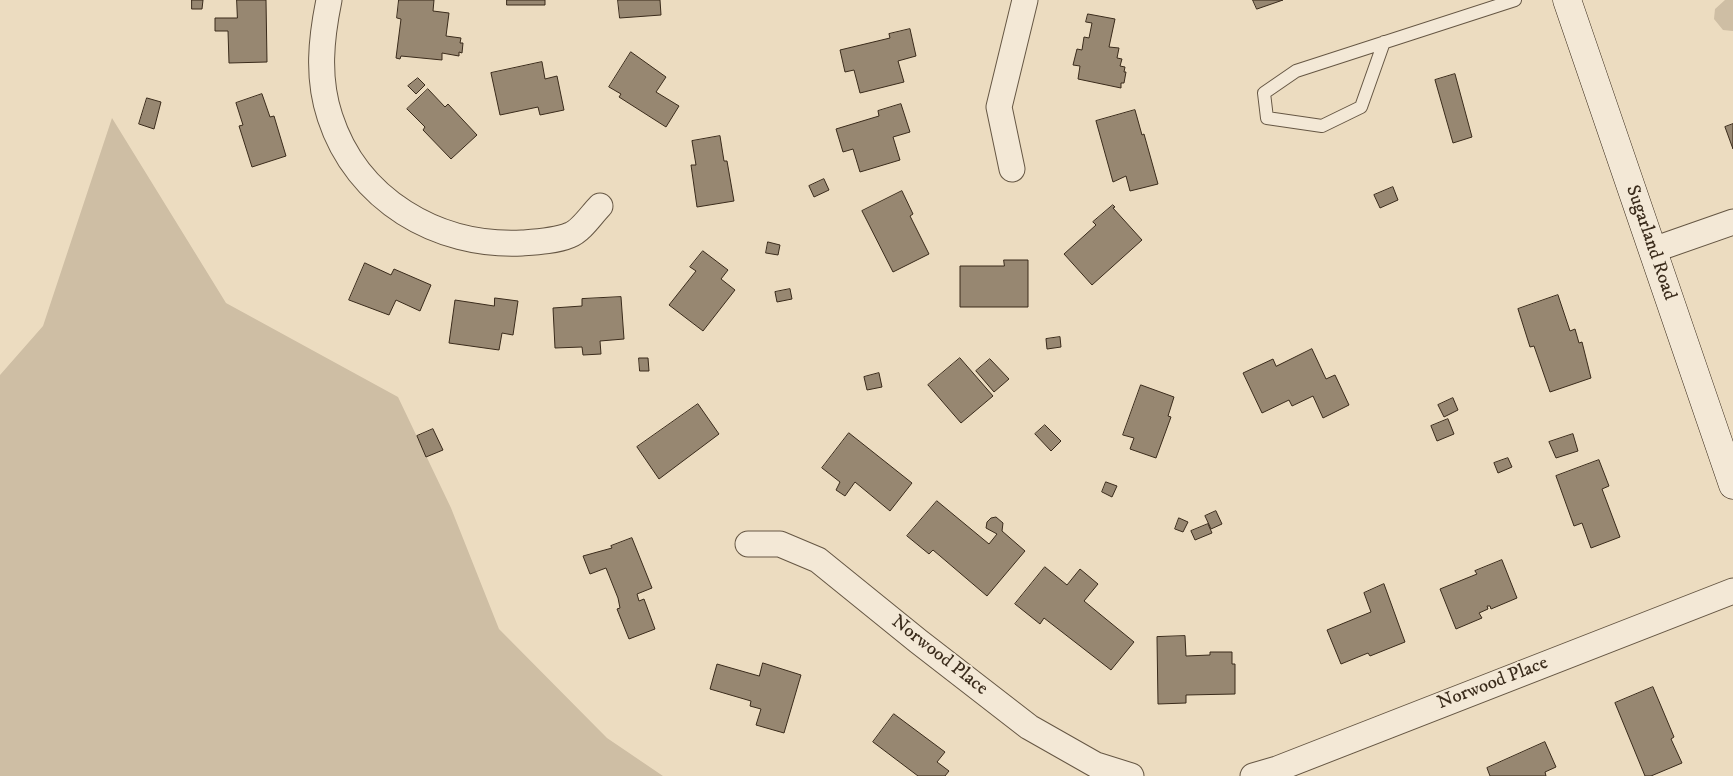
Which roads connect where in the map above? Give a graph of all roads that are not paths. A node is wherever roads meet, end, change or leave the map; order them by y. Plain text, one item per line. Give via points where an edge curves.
1 (329, 0) edge
2 (1025, 0) edge
3 (1515, 0) edge
4 (1567, 0) edge
5 (1384, 42) junction
6 (1012, 169) dead end
7 (600, 206) dead end
8 (1733, 222) edge
9 (1653, 250) junction
10 (1733, 485) edge
11 (748, 544) dead end
12 (1733, 591) edge
13 (1131, 776) edge
14 (1253, 776) edge

1 - 7 street via 320,54 323,90 330,117 344,147 370,185 395,206 427,227 479,242 505,244 572,235
2 - 6 street via 1000,107
3 - 5 lane
4 - 9 street, Sugarland Road
5 - 5 lane via 1296,71 1264,93 1267,118 1322,126 1362,107
8 - 9 street
9 - 10 street, Sugarland Road
11 - 13 street, Norwood Place via 780,544 818,560 1029,727 1096,765
12 - 14 street, Norwood Place via 1277,770

